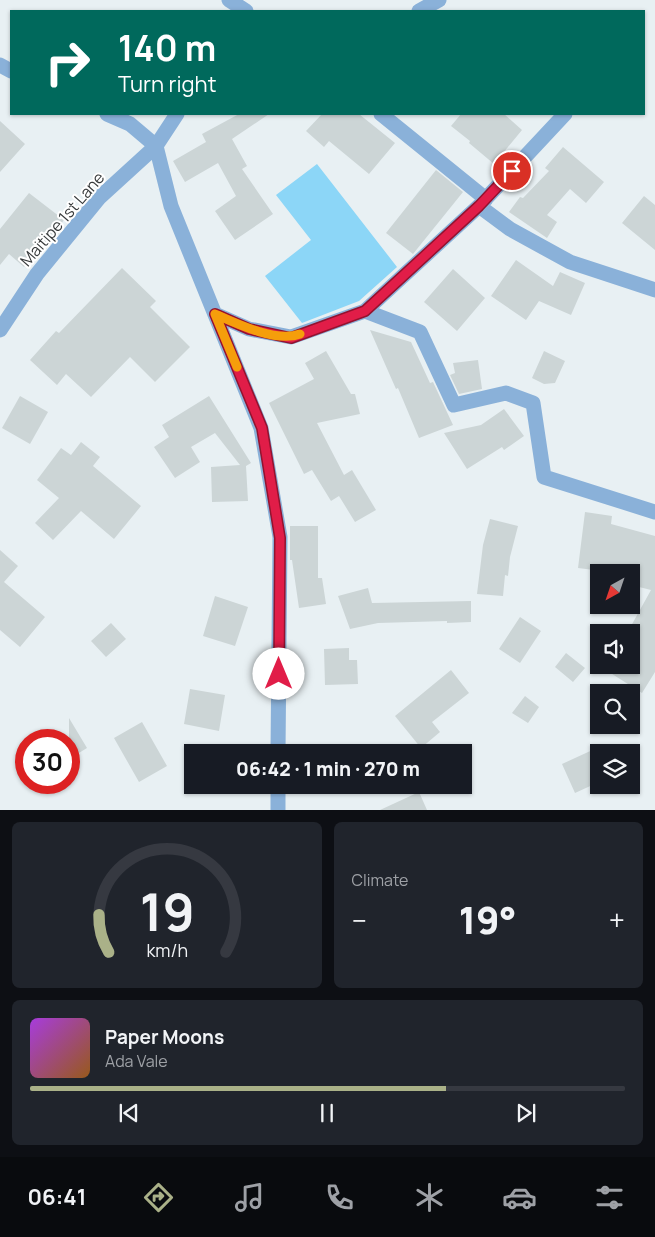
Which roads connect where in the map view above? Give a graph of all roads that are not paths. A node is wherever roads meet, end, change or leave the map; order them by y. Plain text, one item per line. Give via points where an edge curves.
1 (228, 0) edge
2 (439, 0) edge
3 (245, 8) edge
4 (421, 10) edge
5 (110, 115) edge
6 (176, 115) edge
7 (382, 115) edge
8 (564, 115) edge
9 (156, 146) junction
10 (482, 203) junction
11 (655, 290) edge
12 (365, 311) junction
13 (215, 314) junction
14 (0, 330) edge
15 (655, 512) edge
16 (278, 744) edge
17 (278, 794) edge
18 (278, 810) edge

1 - 3 street
2 - 4 street
5 - 9 street via 130,124
6 - 9 street, Maitipe 1st Lane
7 - 10 street
8 - 10 street
9 - 13 street via 171,206
9 - 14 street, Maitipe 1st Lane via 99,198 37,274
10 - 11 street via 510,229 570,262
10 - 12 street
12 - 13 street via 291,338 249,329
12 - 15 street via 420,332 454,405 506,393 533,403 544,477
13 - 16 street via 262,428 280,538
17 - 18 street

